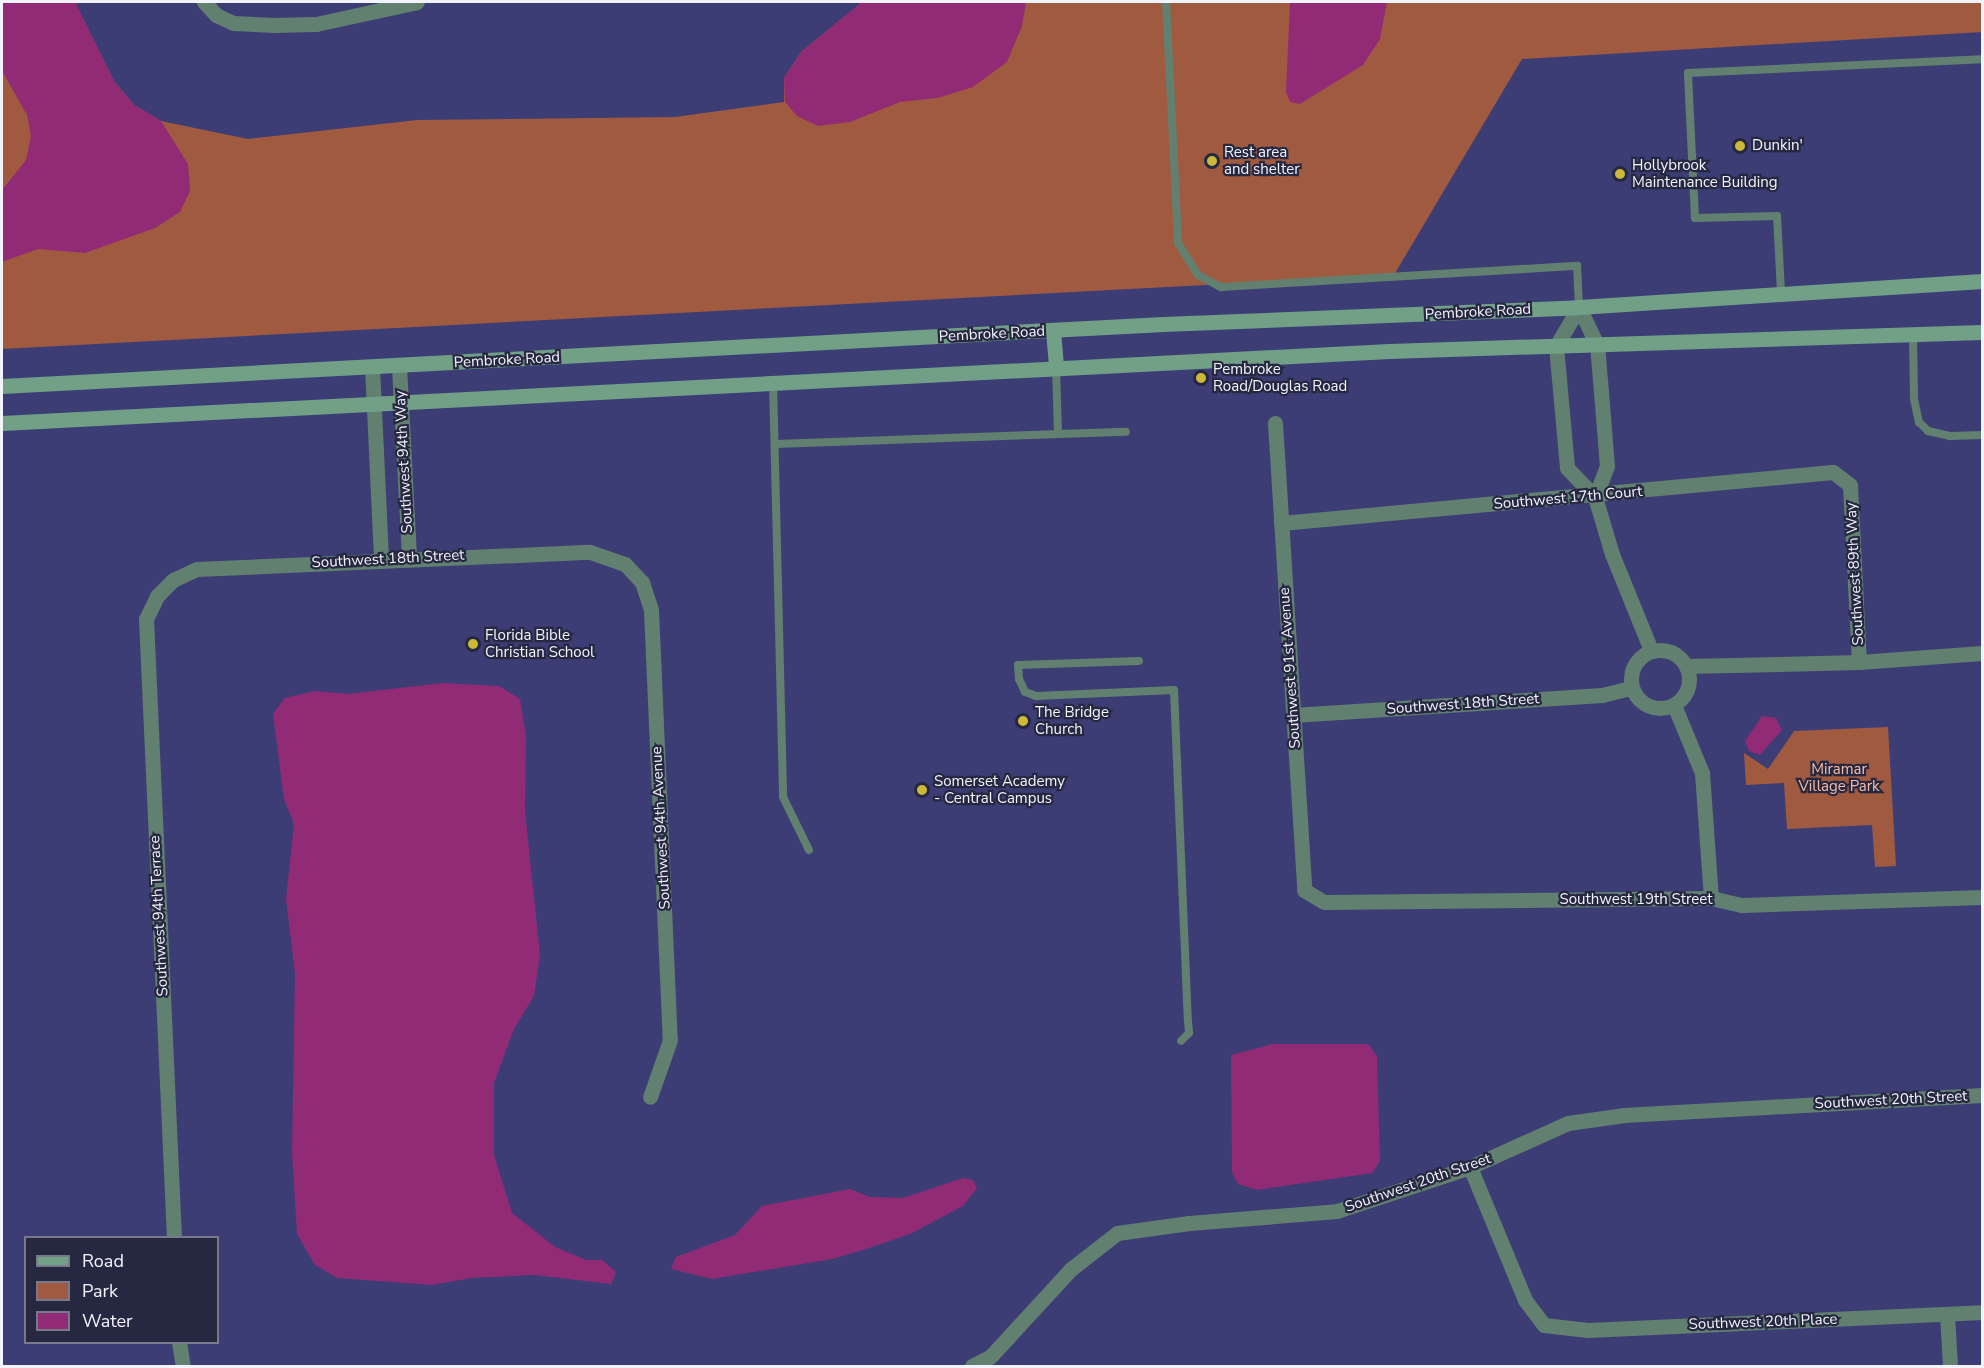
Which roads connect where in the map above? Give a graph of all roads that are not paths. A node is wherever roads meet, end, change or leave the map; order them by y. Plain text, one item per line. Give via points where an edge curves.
1 (204, 2) edge
2 (417, 2) edge
3 (1166, 2) edge
4 (1983, 59) edge
5 (1983, 281) edge
6 (1781, 292) junction
7 (1579, 307) junction
8 (1053, 331) junction
9 (1983, 332) edge
10 (1913, 335) junction
11 (1597, 345) junction
12 (1556, 346) junction
13 (399, 366) junction
14 (1056, 367) junction
15 (372, 368) junction
16 (773, 381) junction
17 (2, 386) edge
18 (401, 399) junction
19 (372, 401) junction
20 (2, 423) edge
21 (1275, 423) dead end
22 (1126, 432) dead end
23 (1058, 434) junction
24 (1983, 435) edge
25 (775, 444) junction
26 (1850, 485) joint
27 (1595, 497) junction
28 (1281, 523) junction
29 (409, 558) junction
30 (381, 559) junction
31 (625, 564) joint
32 (157, 596) joint
33 (1651, 650) junction
34 (1983, 653) edge
35 (1139, 661) dead end
36 (1859, 662) junction
37 (1686, 666) junction
38 (1631, 688) junction
39 (1674, 705) junction
40 (1293, 715) junction
41 (809, 850) dead end
42 (1983, 897) edge
43 (1712, 898) junction
44 (1324, 902) joint
45 (1181, 1041) dead end
46 (1983, 1095) edge
47 (650, 1096) dead end
48 (1470, 1167) junction
49 (174, 1236) edge
50 (1983, 1312) edge
51 (1947, 1315) junction
52 (179, 1344) edge
53 (183, 1366) edge
54 (972, 1366) edge
55 (1950, 1366) edge

1 - 2 street via 216,15 233,23 274,25 316,24
3 - 7 lane via 1178,243 1198,275 1221,287 1577,266
4 - 6 lane via 1688,73 1695,218 1777,216
5 - 6 main road, Pembroke Road
6 - 7 main road, Pembroke Road
7 - 8 main road, Pembroke Road
7 - 11 street
7 - 12 street
8 - 13 main road, Pembroke Road
8 - 14 main road
9 - 10 main road
10 - 11 main road
10 - 24 lane via 1914,399 1919,422 1928,430 1950,436
11 - 12 main road
11 - 27 street via 1607,466
12 - 14 main road
12 - 27 street via 1567,468
13 - 15 main road, Pembroke Road
13 - 18 street, Southwest 94th Way
14 - 16 main road
14 - 23 lane
15 - 17 main road, Pembroke Road
15 - 19 street, Southwest 94th Way
16 - 18 main road
16 - 25 lane
18 - 19 main road
18 - 29 street, Southwest 94th Way
19 - 20 main road
19 - 30 street, Southwest 94th Way
21 - 28 street, Southwest 91st Avenue
22 - 23 lane
23 - 25 lane
25 - 41 lane via 783,797
26 - 27 street, Southwest 17th Court via 1833,472
26 - 36 street, Southwest 89th Way
27 - 28 street, Southwest 17th Court
27 - 33 street via 1611,554
28 - 40 street, Southwest 91st Avenue
29 - 30 street, Southwest 18th Street
29 - 31 street, Southwest 18th Street via 590,552
30 - 32 street, Southwest 18th Street via 197,569 173,580
31 - 47 street, Southwest 94th Avenue via 642,582 651,610 670,1040
32 - 49 street, Southwest 94th Terrace via 146,619 146,648
33 - 37 street via 1670,652
33 - 38 street via 1638,658
34 - 36 street
35 - 45 lane via 1018,665 1019,679 1025,692 1036,696 1173,690 1188,1027
36 - 37 street
37 - 39 street via 1688,689
38 - 39 street via 1648,705 1660,709
38 - 40 street, Southwest 18th Street via 1602,695
39 - 43 street via 1702,774
40 - 44 street, Southwest 91st Avenue via 1304,890
42 - 43 street, Southwest 19th Street via 1742,905
43 - 44 street, Southwest 19th Street
46 - 48 street, Southwest 20th Street via 1624,1115 1568,1123
48 - 51 street, Southwest 20th Place via 1525,1300 1544,1325 1588,1330
48 - 54 street, Southwest 20th Street via 1338,1211 1117,1233 1071,1269 990,1357
50 - 51 street, Southwest 20th Place
51 - 55 street
52 - 53 street

